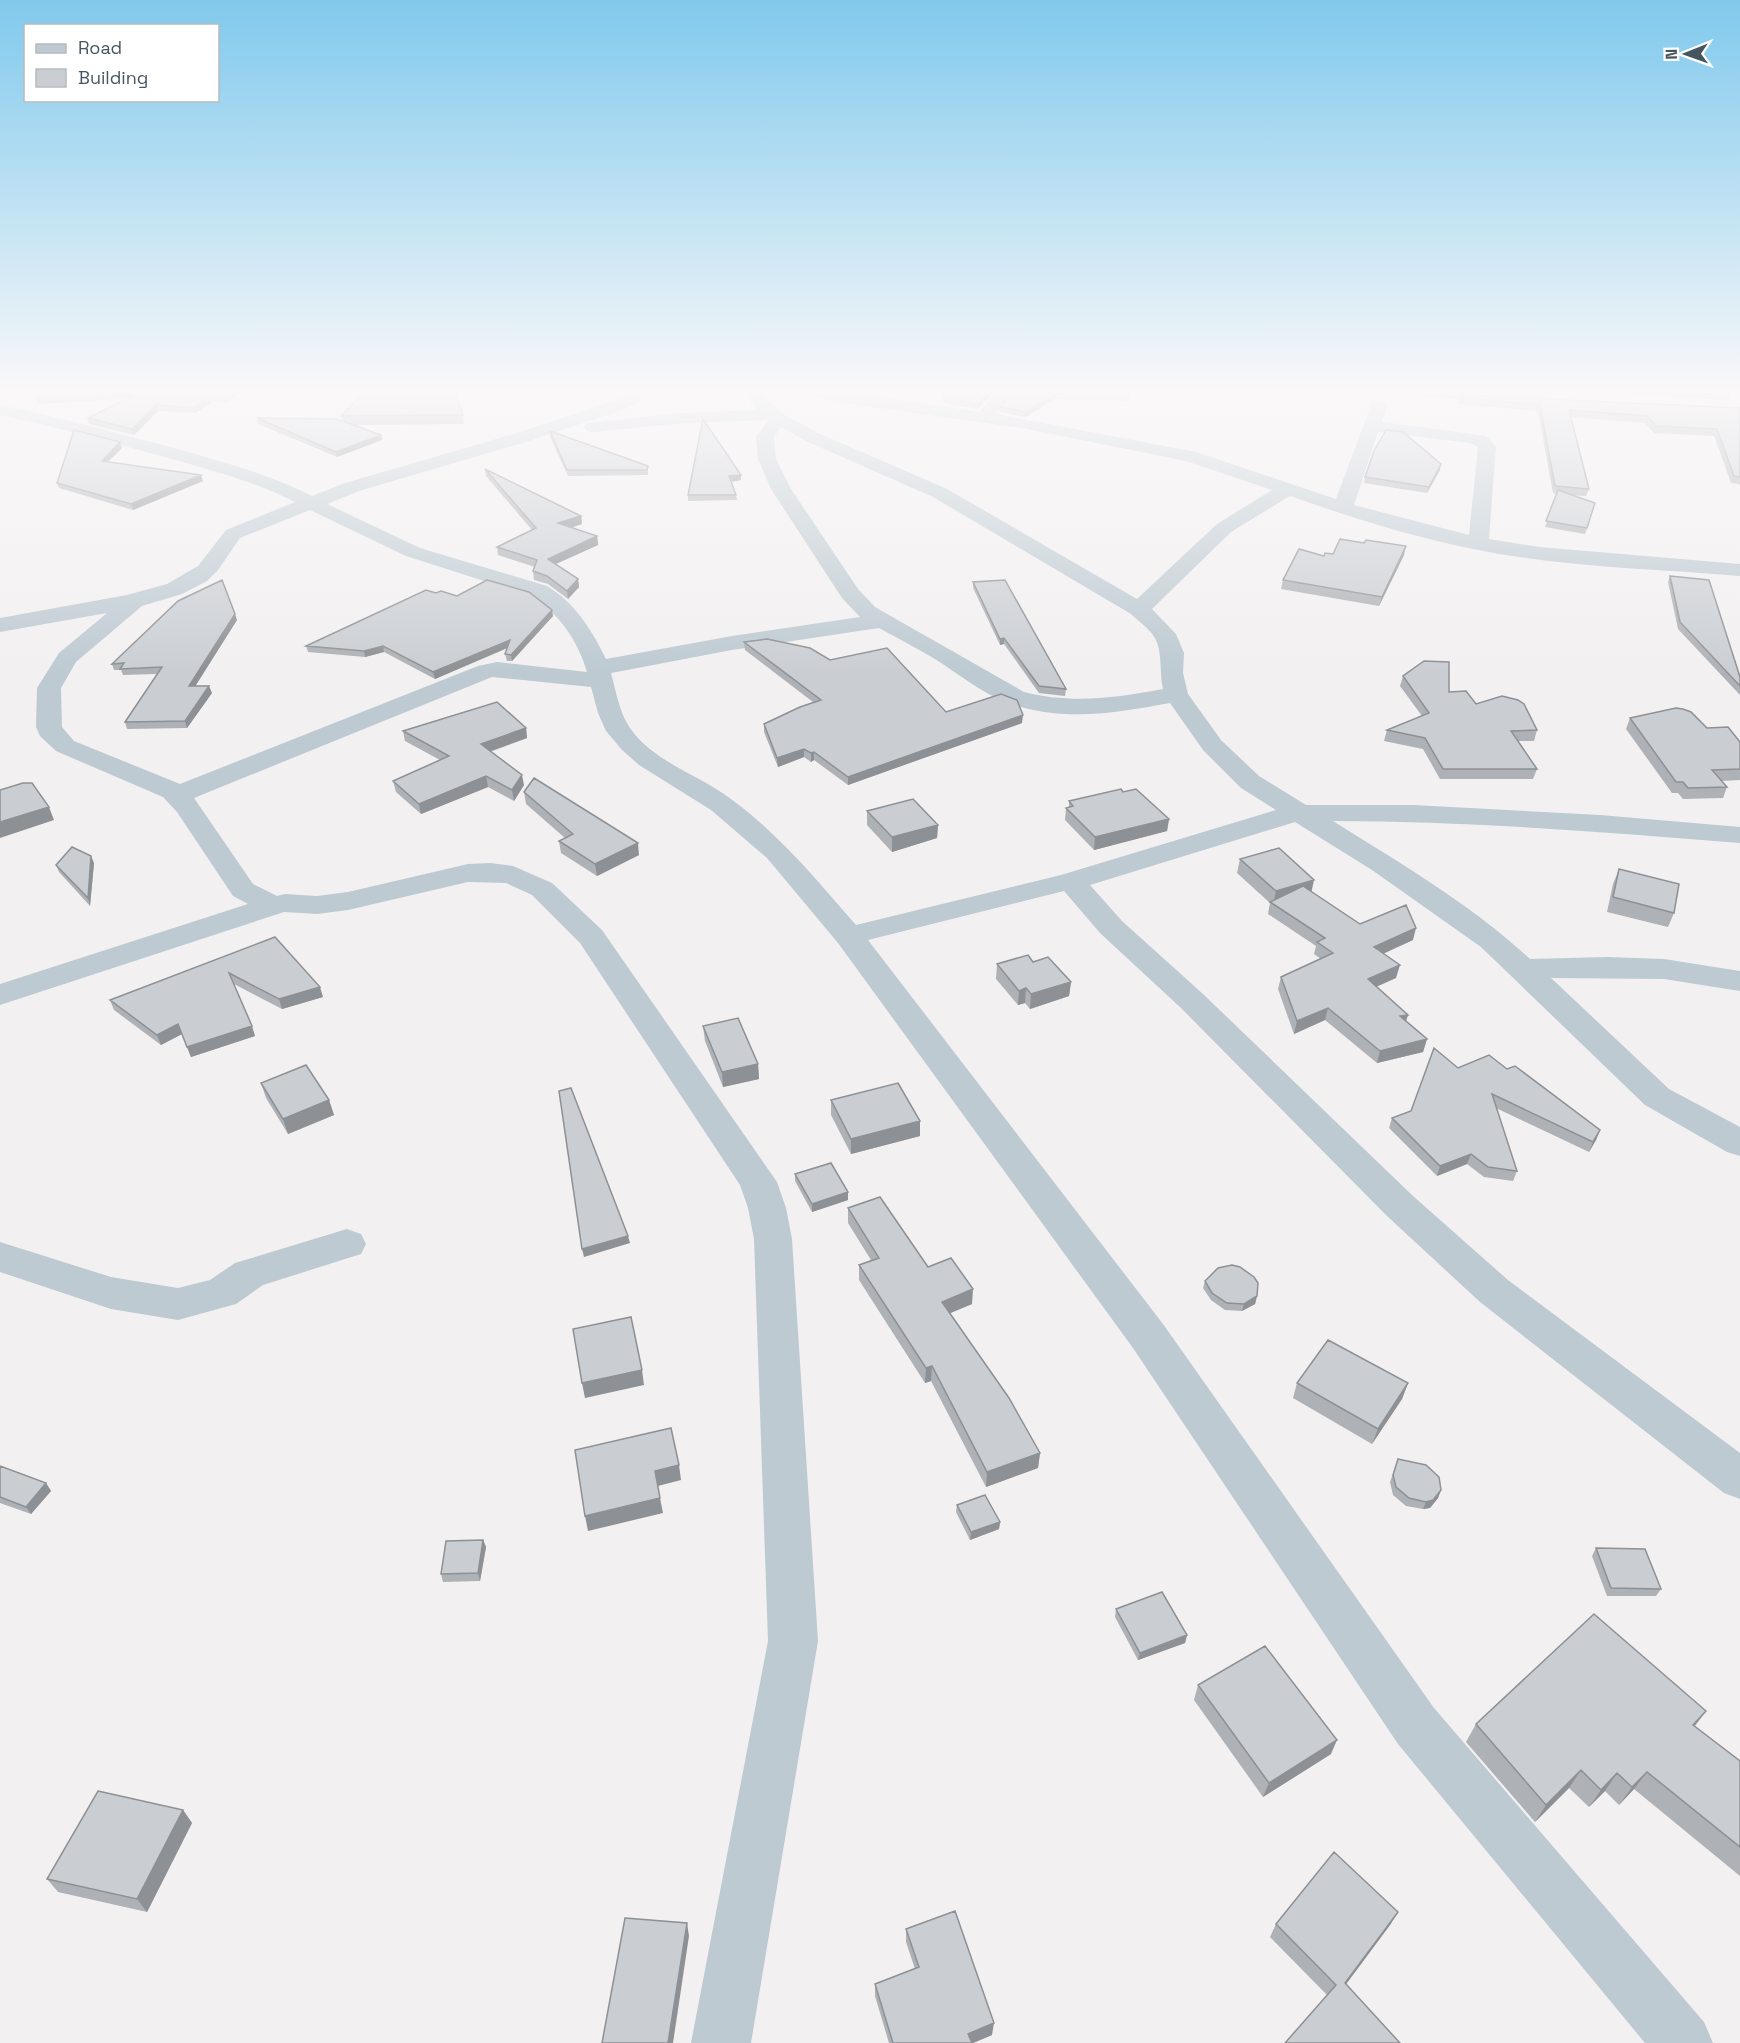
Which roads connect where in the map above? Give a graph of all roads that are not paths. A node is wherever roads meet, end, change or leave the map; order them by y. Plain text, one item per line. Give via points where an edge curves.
1 (267, 483) edge
2 (365, 483) edge
3 (778, 483) edge
4 (918, 483) edge
5 (1268, 483) edge
6 (1352, 483) edge
7 (1484, 483) edge
8 (1287, 490) junction
9 (315, 503) junction
10 (1343, 508) junction
11 (1478, 544) junction
12 (1740, 570) edge
13 (136, 599) junction
14 (1139, 609) junction
15 (882, 621) junction
16 (0, 625) edge
17 (600, 674) junction
18 (1176, 694) junction
19 (177, 795) junction
20 (1296, 813) junction
21 (1740, 835) edge
22 (1071, 881) junction
23 (273, 906) junction
24 (849, 936) junction
25 (1522, 969) junction
26 (1740, 981) edge
27 (0, 995) edge
28 (1740, 1143) edge
29 (347, 1244) dead end
30 (0, 1257) edge
31 (1740, 1479) edge
32 (722, 2043) edge
33 (1683, 2043) edge

1 - 9 street
2 - 9 street
3 - 15 street via 850,593 867,612
4 - 14 street
5 - 8 street
6 - 10 street
7 - 11 street
8 - 10 street
8 - 14 street via 1224,528
9 - 13 street via 233,534 216,561 200,576 176,588
9 - 17 street via 413,552 549,596 582,632
10 - 11 street
11 - 12 street
13 - 16 street
13 - 19 street via 58,670 49,688 49,728 65,746 164,785
14 - 18 street via 1165,634 1172,653
15 - 17 street via 732,643
15 - 18 street via 989,684 1015,697 1046,705 1114,706
17 - 19 street via 486,671
17 - 24 street via 610,713 631,745 721,804 777,852
18 - 20 street via 1212,745 1250,782
19 - 23 street via 243,890
20 - 21 street via 1413,813
20 - 22 street
20 - 25 street via 1382,864 1491,940
22 - 24 street
22 - 31 street via 1111,927 1468,1268
23 - 27 street
23 - 32 street via 348,901 468,873 513,875 542,889 591,937 758,1182 773,1239 793,1641
24 - 33 street via 1148,1336 1416,1726
25 - 26 street via 1664,969
25 - 28 street via 1658,1097
29 - 30 street via 249,1274 222,1293 178,1304 111,1293

